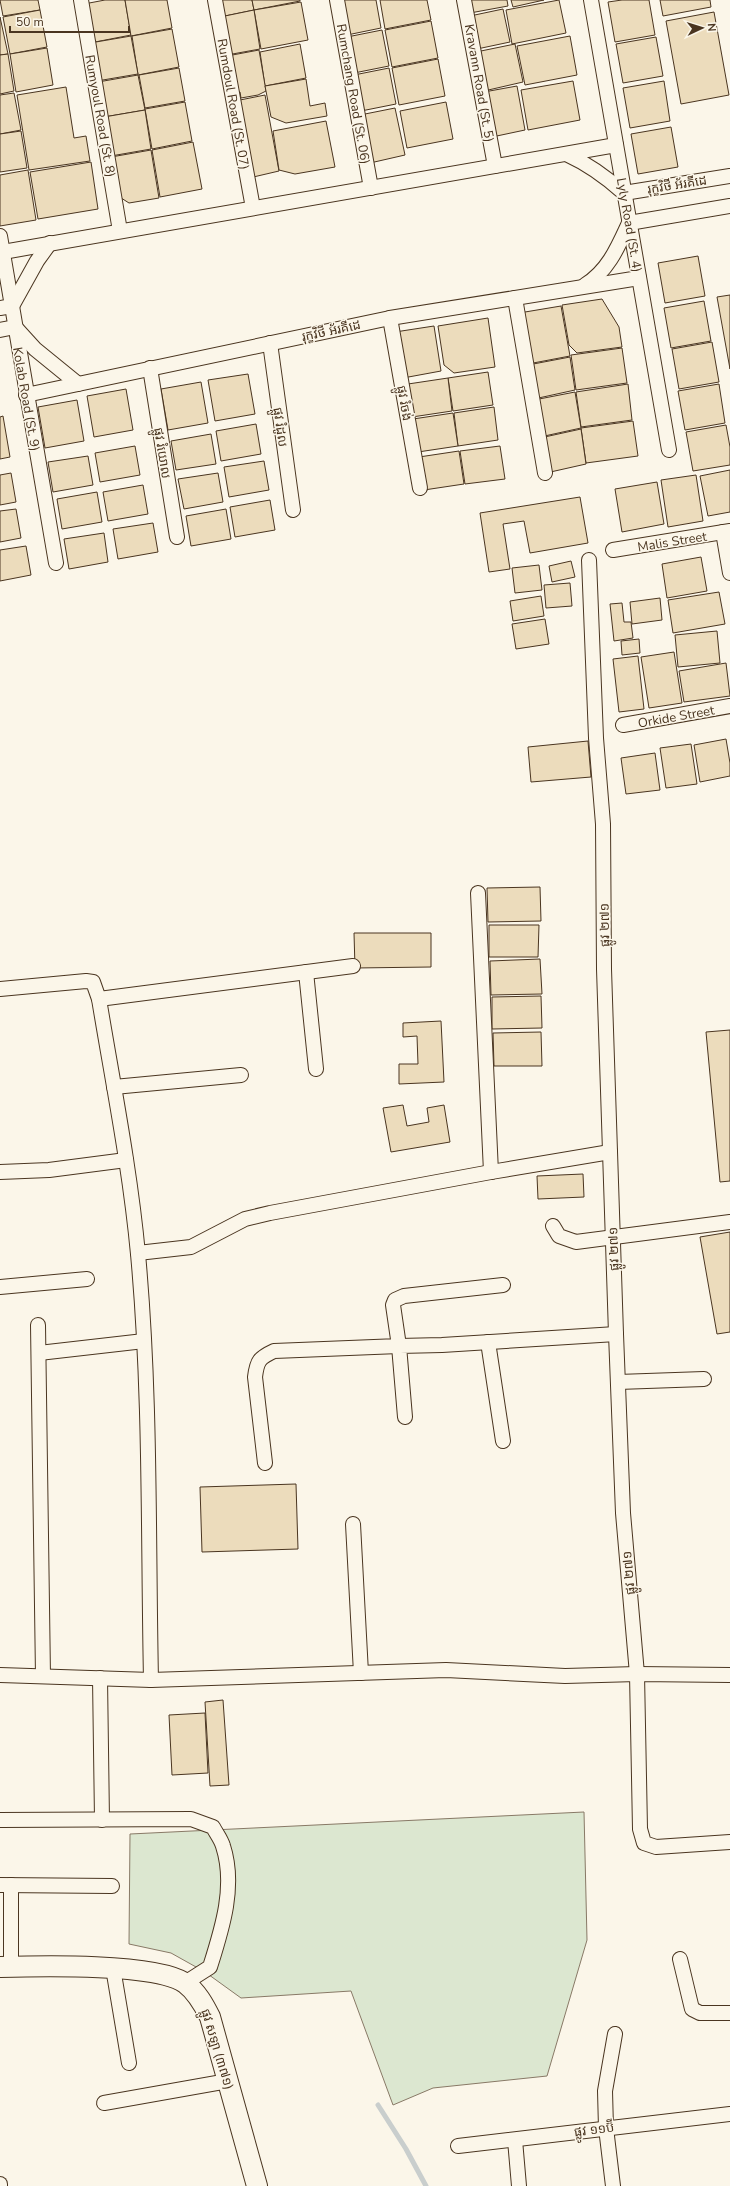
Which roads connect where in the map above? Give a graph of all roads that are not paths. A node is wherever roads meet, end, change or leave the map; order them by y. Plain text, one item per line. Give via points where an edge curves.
1 (81, 0) edge
2 (216, 0) edge
3 (337, 0) edge
4 (464, 0) edge
5 (590, 0) edge
6 (616, 145) junction
7 (568, 155) junction
8 (495, 166) junction
9 (730, 176) edge
10 (371, 188) junction
11 (624, 193) junction
12 (730, 206) edge
13 (253, 208) junction
14 (630, 223) junction
15 (120, 231) junction
16 (0, 236) edge
17 (50, 244) junction
18 (3, 252) junction
19 (639, 278) junction
20 (581, 287) junction
21 (515, 298) junction
22 (6, 307) edge
23 (390, 318) junction
24 (15, 328) junction
25 (0, 330) edge
26 (270, 343) junction
27 (150, 368) junction
28 (78, 384) junction
29 (26, 396) junction
30 (669, 450) dead end
31 (545, 473) dead end
32 (420, 488) dead end
33 (293, 510) dead end
34 (727, 532) edge
35 (176, 537) dead end
36 (614, 550) dead end
37 (589, 560) dead end
38 (56, 563) dead end
39 (730, 573) edge
40 (730, 706) edge
41 (623, 725) dead end
42 (478, 893) dead end
43 (353, 966) dead end
44 (306, 972) junction
45 (0, 989) edge
46 (99, 999) junction
47 (316, 1070) dead end
48 (240, 1075) dead end
49 (114, 1087) junction
50 (610, 1152) junction
51 (126, 1160) junction
52 (0, 1172) edge
53 (492, 1172) junction
54 (730, 1222) edge
55 (553, 1226) dead end
56 (612, 1238) junction
57 (138, 1253) junction
58 (87, 1279) dead end
59 (503, 1285) dead end
60 (0, 1287) edge
61 (38, 1325) dead end
62 (616, 1334) junction
63 (144, 1341) junction
64 (488, 1342) junction
65 (399, 1346) junction
66 (39, 1353) junction
67 (704, 1379) dead end
68 (618, 1382) junction
69 (405, 1417) dead end
70 (503, 1440) dead end
71 (265, 1463) dead end
72 (353, 1524) dead end
73 (361, 1673) junction
74 (0, 1674) edge
75 (637, 1674) junction
76 (730, 1675) edge
77 (43, 1676) junction
78 (100, 1678) junction
79 (151, 1680) junction
80 (0, 1820) edge
81 (102, 1820) junction
82 (730, 1842) edge
83 (6, 1885) edge
84 (112, 1886) dead end
85 (680, 1959) dead end
86 (6, 1966) edge
87 (113, 1968) junction
88 (185, 1983) junction
89 (730, 2014) edge
90 (615, 2034) dead end
91 (129, 2063) dead end
92 (228, 2081) junction
93 (104, 2103) dead end
94 (730, 2114) edge
95 (606, 2128) junction
96 (515, 2140) junction
97 (458, 2146) dead end
98 (257, 2186) edge
99 (519, 2186) edge
100 (613, 2186) edge

1 - 15 street, Rumyoul Road (St. 8)
2 - 13 street, Rumdoul Road (St. 07)
3 - 10 street, Rumchang Road (St. 06)
4 - 8 street, Kravann Road (St. 5)
5 - 6 street, Lyly Road (St. 4)
6 - 7 street
6 - 11 street, Lyly Road (St. 4)
7 - 8 street
7 - 11 street via 590,165
8 - 10 street
9 - 11 street, រុក្ខវិថី អ័រគីដេ
10 - 13 street
11 - 14 street, Lyly Road (St. 4)
12 - 14 street
13 - 15 street
14 - 19 street, Lyly Road (St. 4)
14 - 20 street via 605,269 597,278
15 - 17 street
16 - 18 street, Kolab Road (St. 9)
17 - 18 street
17 - 22 street
18 - 22 street, Kolab Road (St. 9)
19 - 20 street, រុក្ខវិថី អ័រគីដេ
19 - 30 street, Lyly Road (St. 4)
20 - 21 street, រុក្ខវិថី អ័រគីដេ
21 - 23 street, រុក្ខវិថី អ័រគីដេ
21 - 31 street
22 - 24 street, Kolab Road (St. 9)
23 - 26 street, រុក្ខវិថី អ័រគីដេ
23 - 32 street, ផ្លូវ រំចង់
24 - 25 street
24 - 28 street via 35,349
24 - 29 street, Kolab Road (St. 9)
26 - 27 street, រុក្ខវិថី អ័រគីដេ
26 - 33 street, ផ្លូវ រំដូល
27 - 28 street, រុក្ខវិថី អ័រគីដេ
27 - 35 street, ផ្លូវ រំយោល
28 - 29 street, រុក្ខវិថី អ័រគីដេ
29 - 38 street, Kolab Road (St. 9)
34 - 36 street, Malis Street
34 - 39 street
37 - 50 street, ផ្លូវ ២៧១ via 602,824
40 - 41 street, Orkide Street
42 - 53 street
43 - 44 street
44 - 46 street
44 - 47 street
45 - 46 street via 86,980 93,982
46 - 49 street
48 - 49 street
49 - 51 street
50 - 53 street
50 - 56 street, ផ្លូវ ២៧១
51 - 52 street via 49,1170
51 - 57 street
53 - 57 street via 270,1213 245,1219 191,1247
54 - 56 street
55 - 56 street via 559,1236 576,1242
56 - 62 street, ផ្លូវ ២៧១
57 - 63 street
58 - 60 street
59 - 65 street via 404,1296 395,1300 393,1305
61 - 66 street
62 - 64 street
62 - 68 street, ផ្លូវ ២៧១
63 - 66 street
63 - 79 street
64 - 65 street
64 - 70 street
65 - 69 street
65 - 71 street via 274,1351 261,1357 256,1366 255,1377
66 - 77 street
67 - 68 street
68 - 75 street, ផ្លូវ ២៧១ via 624,1513
72 - 73 street
73 - 75 street via 446,1670 565,1676
73 - 79 street
74 - 77 street
75 - 76 street
75 - 82 street, ផ្លូវ ២៧១ via 640,1829 644,1843 656,1847
77 - 78 street
78 - 79 street
78 - 81 street
80 - 81 street
81 - 88 street via 191,1819 212,1827 223,1846 228,1880 224,1921 210,1967
83 - 84 street
83 - 86 street
85 - 89 street via 692,2009 700,2013
86 - 87 street, ផ្លូវ សឡា (៣៧១)
87 - 88 street, ផ្លូវ សឡា (៣៧១) via 156,1972
87 - 91 street
88 - 92 street, ផ្លូវ សឡា (៣៧១) via 202,2001 210,2017
90 - 95 street via 605,2091
92 - 93 street
92 - 98 street, ផ្លូវ សឡា (៣៧១)
94 - 95 street, ផ្លូវ ១១ប៊ី
95 - 96 street, ផ្លូវ ១១ប៊ី
95 - 100 street
96 - 97 street, ផ្លូវ ១១ប៊ី
96 - 99 street

